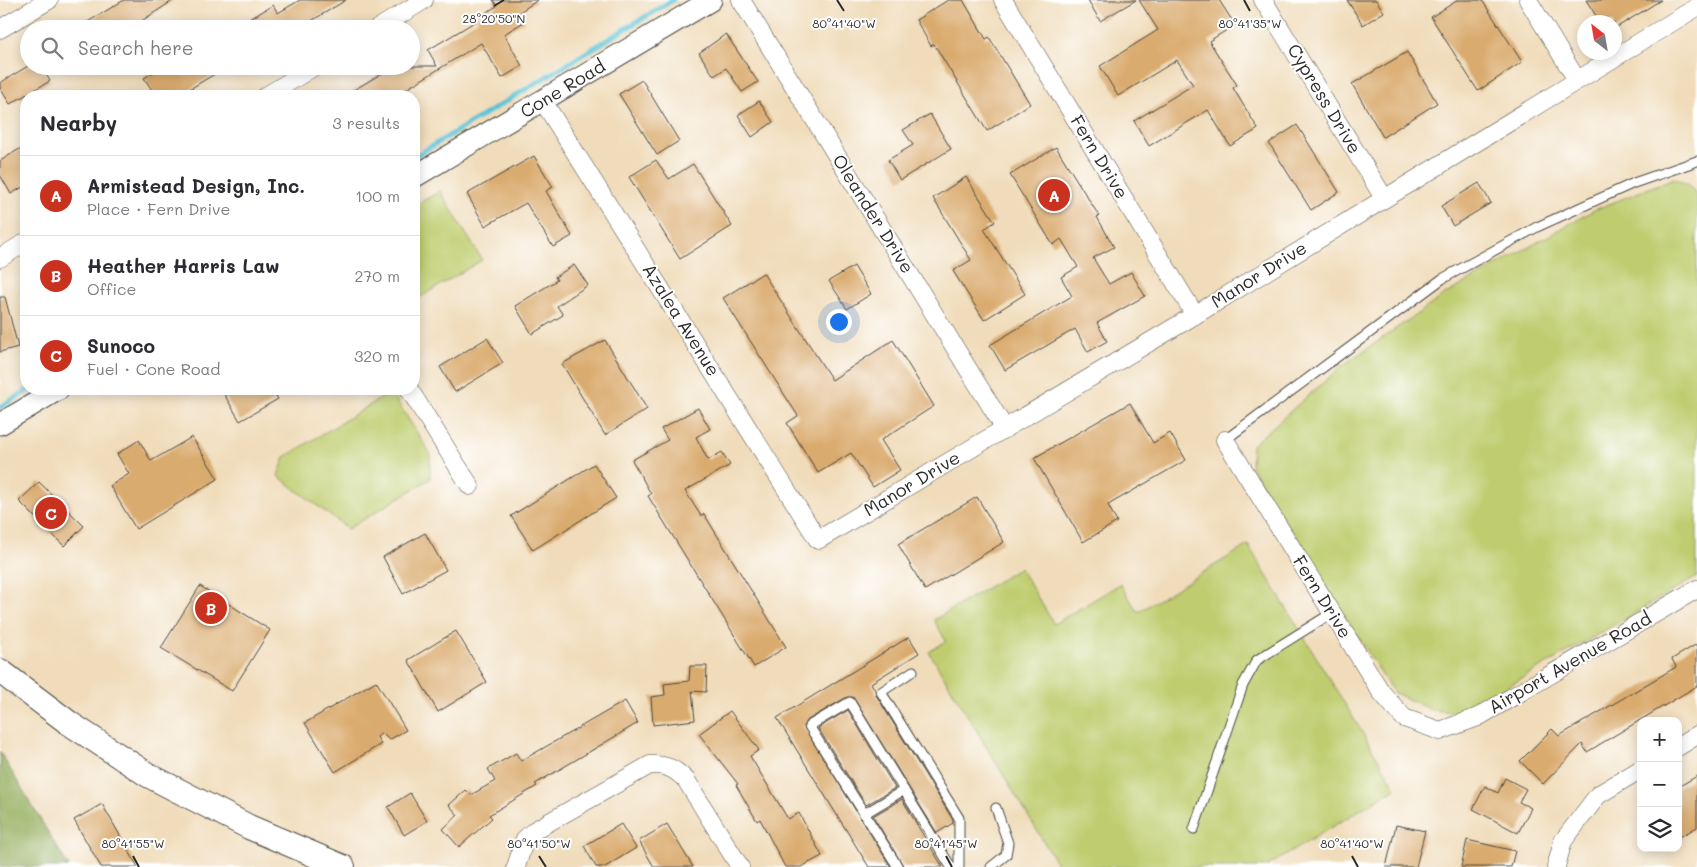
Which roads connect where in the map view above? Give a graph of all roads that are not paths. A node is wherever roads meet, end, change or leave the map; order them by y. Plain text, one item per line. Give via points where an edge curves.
1 (49, 0) edge
2 (424, 0) edge
3 (711, 0) edge
4 (741, 0) edge
5 (1003, 0) edge
6 (1263, 0) edge
7 (1528, 0) edge
8 (1697, 7) edge
9 (392, 20) edge
10 (0, 30) edge
11 (300, 75) edge
12 (1577, 80) junction
13 (276, 90) edge
14 (543, 101) junction
15 (1697, 161) edge
16 (420, 173) edge
17 (1384, 198) junction
18 (20, 246) edge
19 (0, 258) edge
20 (1195, 315) junction
21 (49, 395) edge
22 (413, 395) edge
23 (0, 424) edge
24 (1005, 429) junction
25 (1225, 440) joint
26 (470, 486) dead end
27 (818, 540) joint
28 (1697, 589) edge
29 (1332, 613) junction
30 (0, 671) edge
31 (913, 671) dead end
32 (1440, 731) joint
33 (1697, 736) edge
34 (1682, 745) edge
35 (1637, 771) edge
36 (904, 790) junction
37 (996, 808) dead end
38 (864, 814) junction
39 (1194, 829) dead end
40 (343, 867) edge
41 (516, 867) edge
42 (740, 867) edge
43 (898, 867) edge
44 (951, 867) edge
45 (959, 867) edge
46 (991, 867) edge
47 (1556, 867) edge

1 - 10 street
2 - 9 street
3 - 14 street, Cone Road
4 - 24 street, Oleander Drive
5 - 20 street, Fern Drive
6 - 17 street, Cypress Drive
7 - 12 street
8 - 12 street, Manor Drive
11 - 13 street
12 - 17 street, Manor Drive
14 - 16 street, Cone Road
14 - 27 street, Azalea Avenue
15 - 25 lane via 1634,183 1537,227 1442,279
17 - 20 street, Manor Drive
18 - 19 street
20 - 24 street, Manor Drive
21 - 23 street
22 - 26 street
24 - 27 street, Manor Drive
25 - 29 street, Fern Drive
28 - 32 street, Airport Avenue Road via 1478,717
29 - 32 street, Fern Drive via 1381,692 1404,718
29 - 39 lane via 1258,660 1244,685
30 - 40 main road via 69,723 148,775 249,827
31 - 45 lane via 881,692 959,818
33 - 34 street
35 - 47 street via 1598,795 1563,841
36 - 38 lane
36 - 38 lane via 850,702 809,726
36 - 44 lane
37 - 46 lane via 1008,844 1006,855
38 - 43 lane
41 - 42 street via 525,839 535,830 650,765 661,765 678,772 686,780

